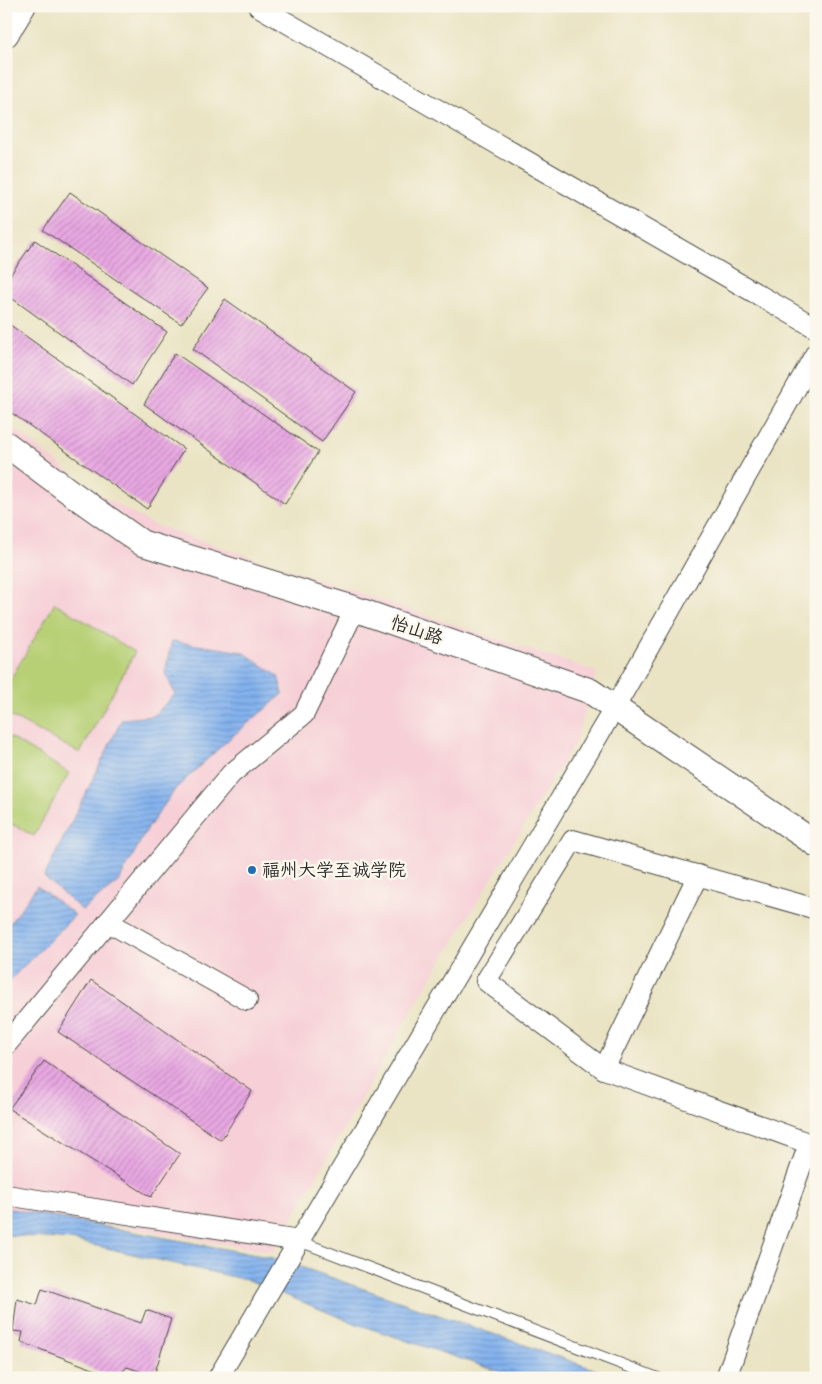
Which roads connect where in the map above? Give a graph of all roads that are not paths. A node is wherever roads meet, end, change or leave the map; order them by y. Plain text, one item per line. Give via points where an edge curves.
1 (23, 6) edge
2 (258, 6) edge
3 (6, 34) edge
4 (816, 328) edge
5 (816, 353) edge
6 (6, 444) edge
7 (355, 609) junction
8 (615, 707) junction
9 (816, 844) edge
10 (698, 876) junction
11 (816, 909) edge
12 (108, 922) junction
13 (247, 1000) dead end
14 (6, 1045) edge
15 (604, 1069) junction
16 (812, 1145) edge
17 (6, 1195) edge
18 (295, 1248) junction
19 (218, 1378) edge
20 (658, 1378) edge
21 (726, 1378) edge

1 - 3 street
2 - 4 street
5 - 8 street
6 - 7 street, 怡山路 via 142,543
7 - 8 street, 怡山路 via 590,691
7 - 12 street via 304,714 231,774
8 - 9 street, 怡山路
8 - 18 street
10 - 11 street
10 - 15 street
10 - 15 street via 573,840 486,981
12 - 13 street
12 - 14 street
15 - 16 street
16 - 21 street
17 - 18 street
18 - 19 street
18 - 20 lane

